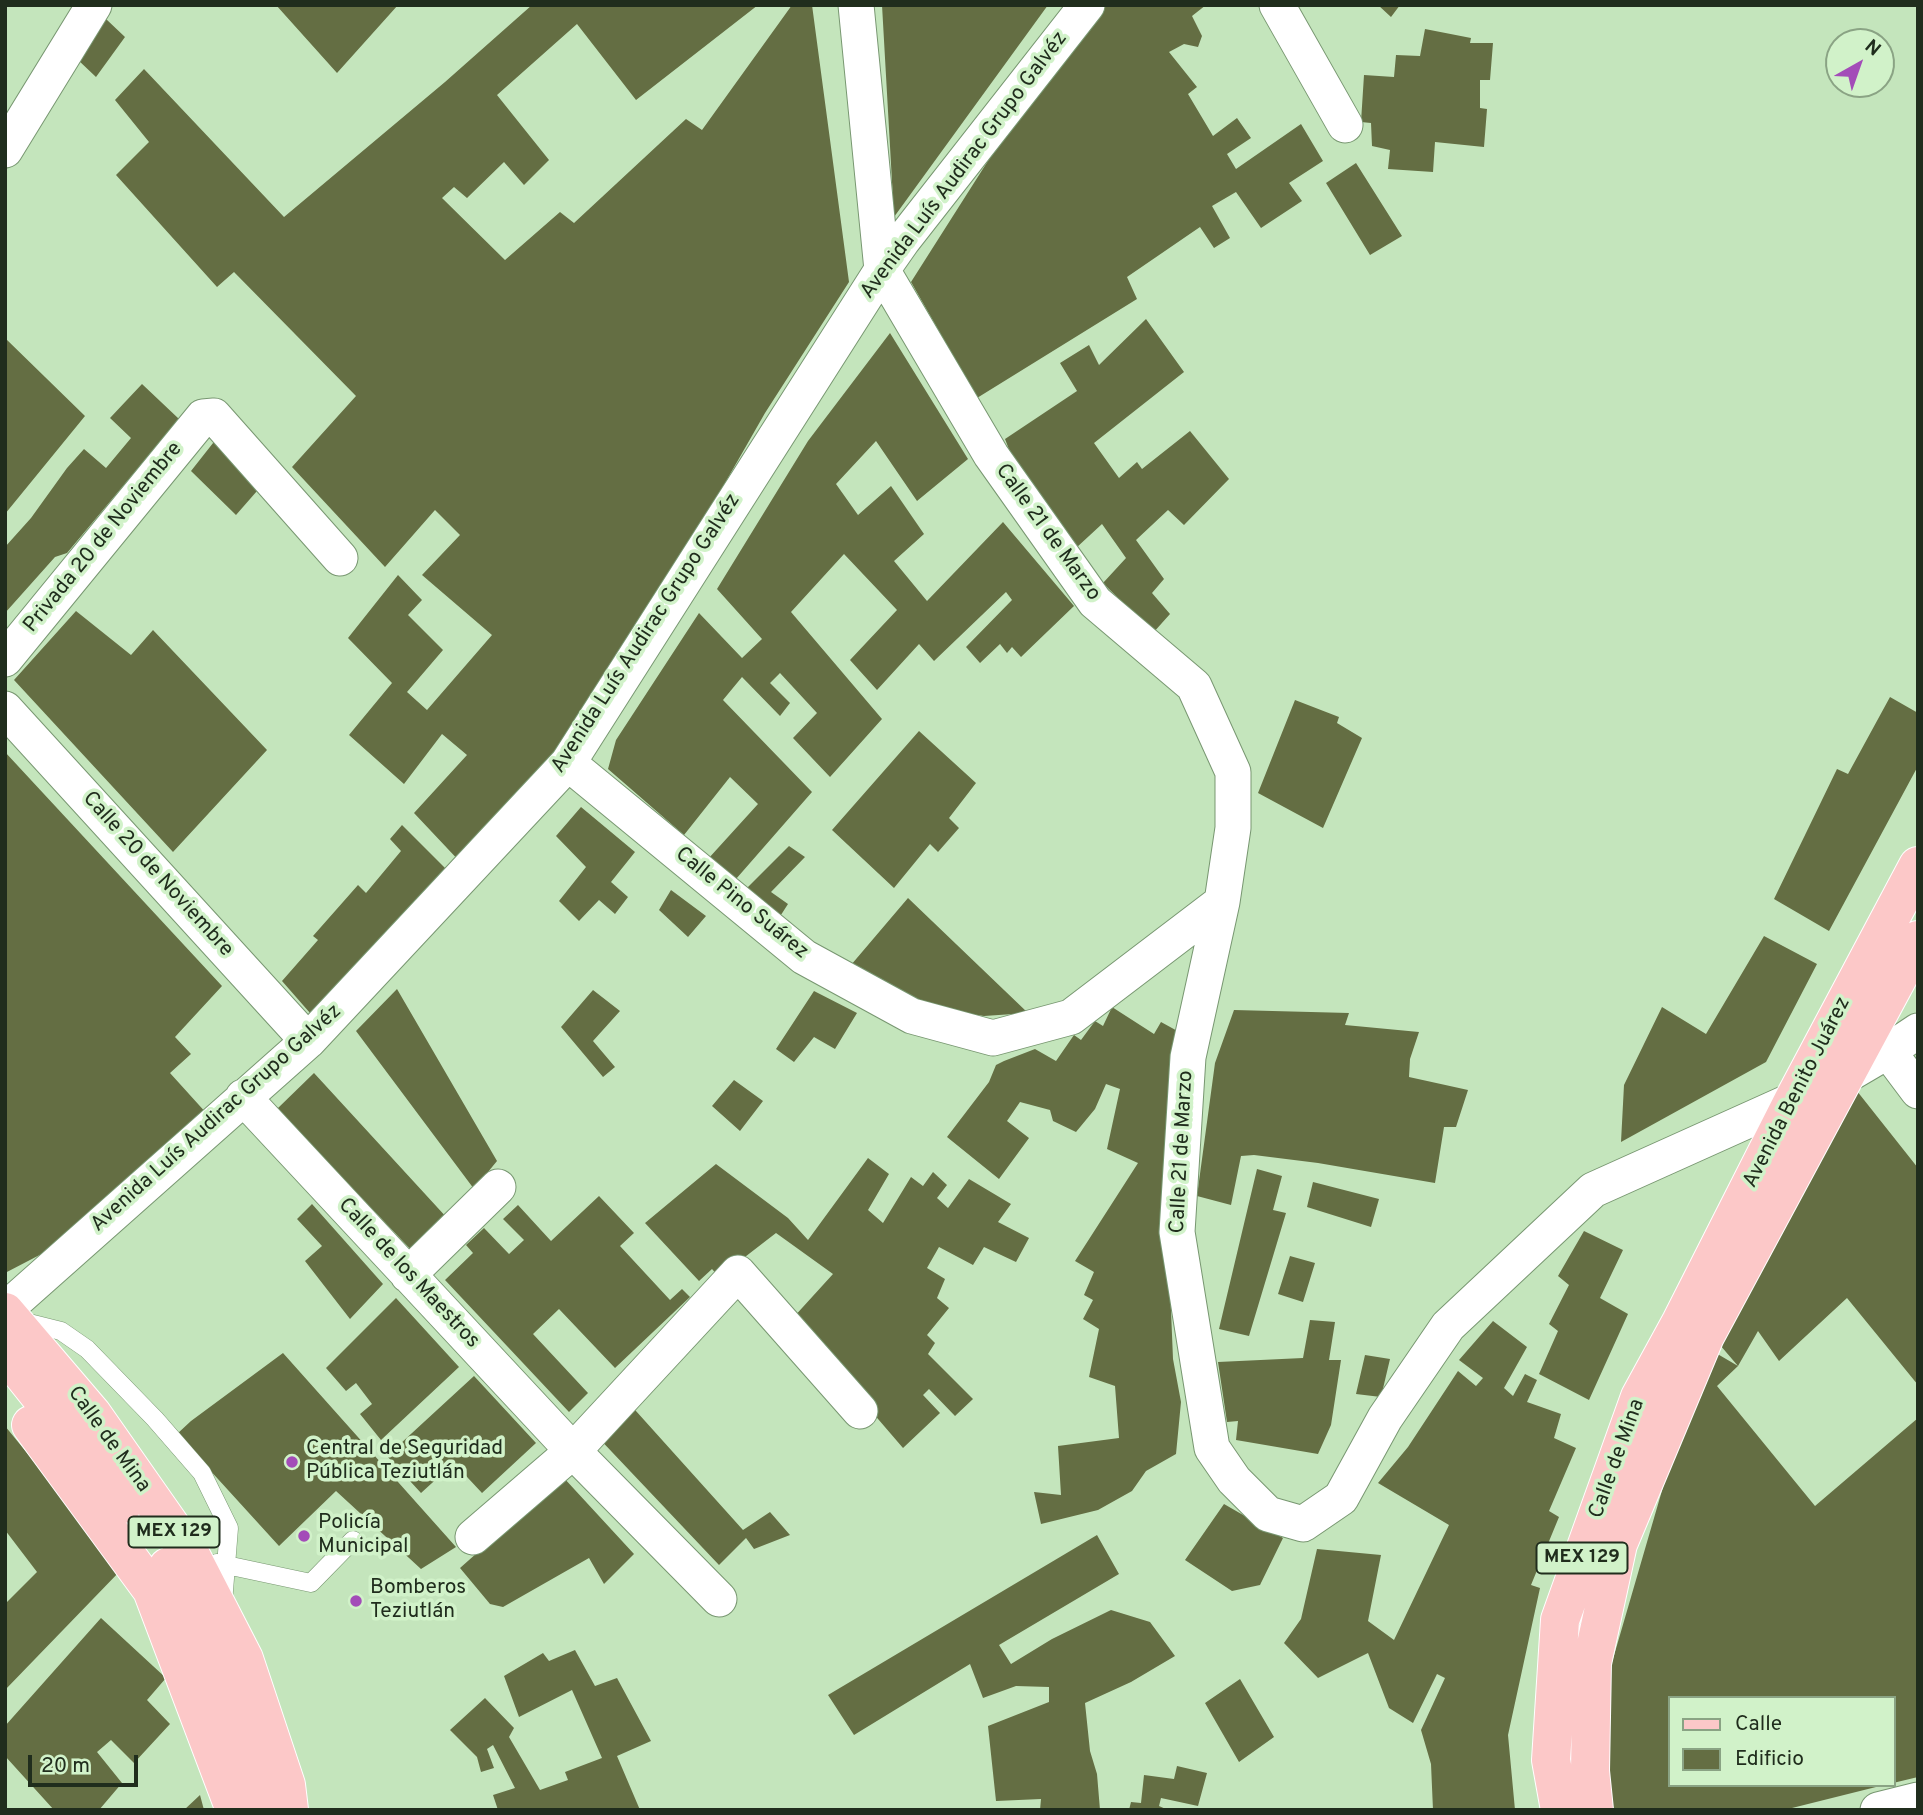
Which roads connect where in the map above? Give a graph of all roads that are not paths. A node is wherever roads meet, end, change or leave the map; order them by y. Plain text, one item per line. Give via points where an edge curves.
1 (94, 5) edge
2 (856, 5) edge
3 (1087, 5) edge
4 (1277, 5) edge
5 (1345, 125) dead end
6 (5, 150) edge
7 (882, 270) junction
8 (340, 558) dead end
9 (5, 659) edge
10 (5, 709) edge
11 (568, 763) junction
12 (1918, 866) edge
13 (1222, 902) junction
14 (1918, 940) edge
15 (1918, 1031) edge
16 (308, 1041) junction
17 (1888, 1051) junction
18 (1842, 1078) junction
19 (1918, 1091) edge
20 (243, 1097) junction
21 (1793, 1101) junction
22 (498, 1187) dead end
23 (408, 1275) junction
24 (7, 1323) edge
25 (1693, 1329) junction
26 (5, 1389) edge
27 (860, 1411) dead end
28 (573, 1451) junction
29 (473, 1537) dead end
30 (353, 1540) dead end
31 (190, 1555) junction
32 (226, 1566) junction
33 (719, 1599) dead end
34 (222, 1616) junction
35 (1918, 1800) edge
36 (235, 1810) edge
37 (258, 1810) edge
38 (289, 1810) edge
39 (1560, 1810) edge
40 (1594, 1810) edge
41 (1878, 1810) edge

1 - 6 street
2 - 7 street
3 - 7 street, Avenida Luís Audirac Grupo Galvéz
4 - 5 street
7 - 11 street, Avenida Luís Audirac Grupo Galvéz
7 - 13 street, Calle 21 de Marzo via 991,455 1095,602 1194,686 1233,772 1233,828
8 - 9 street, Privada 20 de Noviembre via 214,416 203,417
10 - 16 street, Calle 20 de Noviembre
11 - 13 street, Calle Pino Suárez via 804,957 912,1016 993,1038 1071,1017
11 - 16 street, Avenida Luís Audirac Grupo Galvéz
12 - 21 main road, Avenida Benito Juárez / MEX 129
13 - 21 street, Calle 21 de Marzo via 1188,1057 1177,1232 1212,1448 1234,1480 1268,1514 1303,1524 1340,1498 1385,1418 1448,1326 1593,1190
14 - 18 main road, Avenida Benito Juárez / MEX 129
15 - 17 street
16 - 20 street, Avenida Luís Audirac Grupo Galvéz
17 - 18 street
17 - 19 street
18 - 21 street
18 - 25 main road, Avenida Benito Juárez / MEX 129
20 - 23 street, Calle de los Maestros
20 - 24 street, Avenida Luís Audirac Grupo Galvéz
21 - 25 main road, Avenida Benito Juárez / MEX 129
22 - 23 street
23 - 28 street, Calle de los Maestros
24 - 31 main road, Calle de Mina / MEX 129 via 92,1414
24 - 32 lane via 61,1331 88,1349 163,1428 202,1473 229,1528
24 - 37 main road, MEX 129 via 96,1466 172,1573 237,1722
25 - 39 main road, Calle de Mina / MEX 129 via 1640,1397 1560,1620 1551,1760
25 - 40 main road, Calle de Mina / MEX 129 via 1618,1544 1592,1663
26 - 36 main road, MEX 129 via 152,1590
27 - 28 street via 738,1273
28 - 29 street
28 - 33 street, Calle de los Maestros
30 - 32 lane via 311,1583
31 - 32 lane
31 - 34 main road, Calle de Mina / MEX 129
32 - 34 lane
34 - 38 main road, Calle de Mina / MEX 129 via 244,1659 286,1785
35 - 41 street

